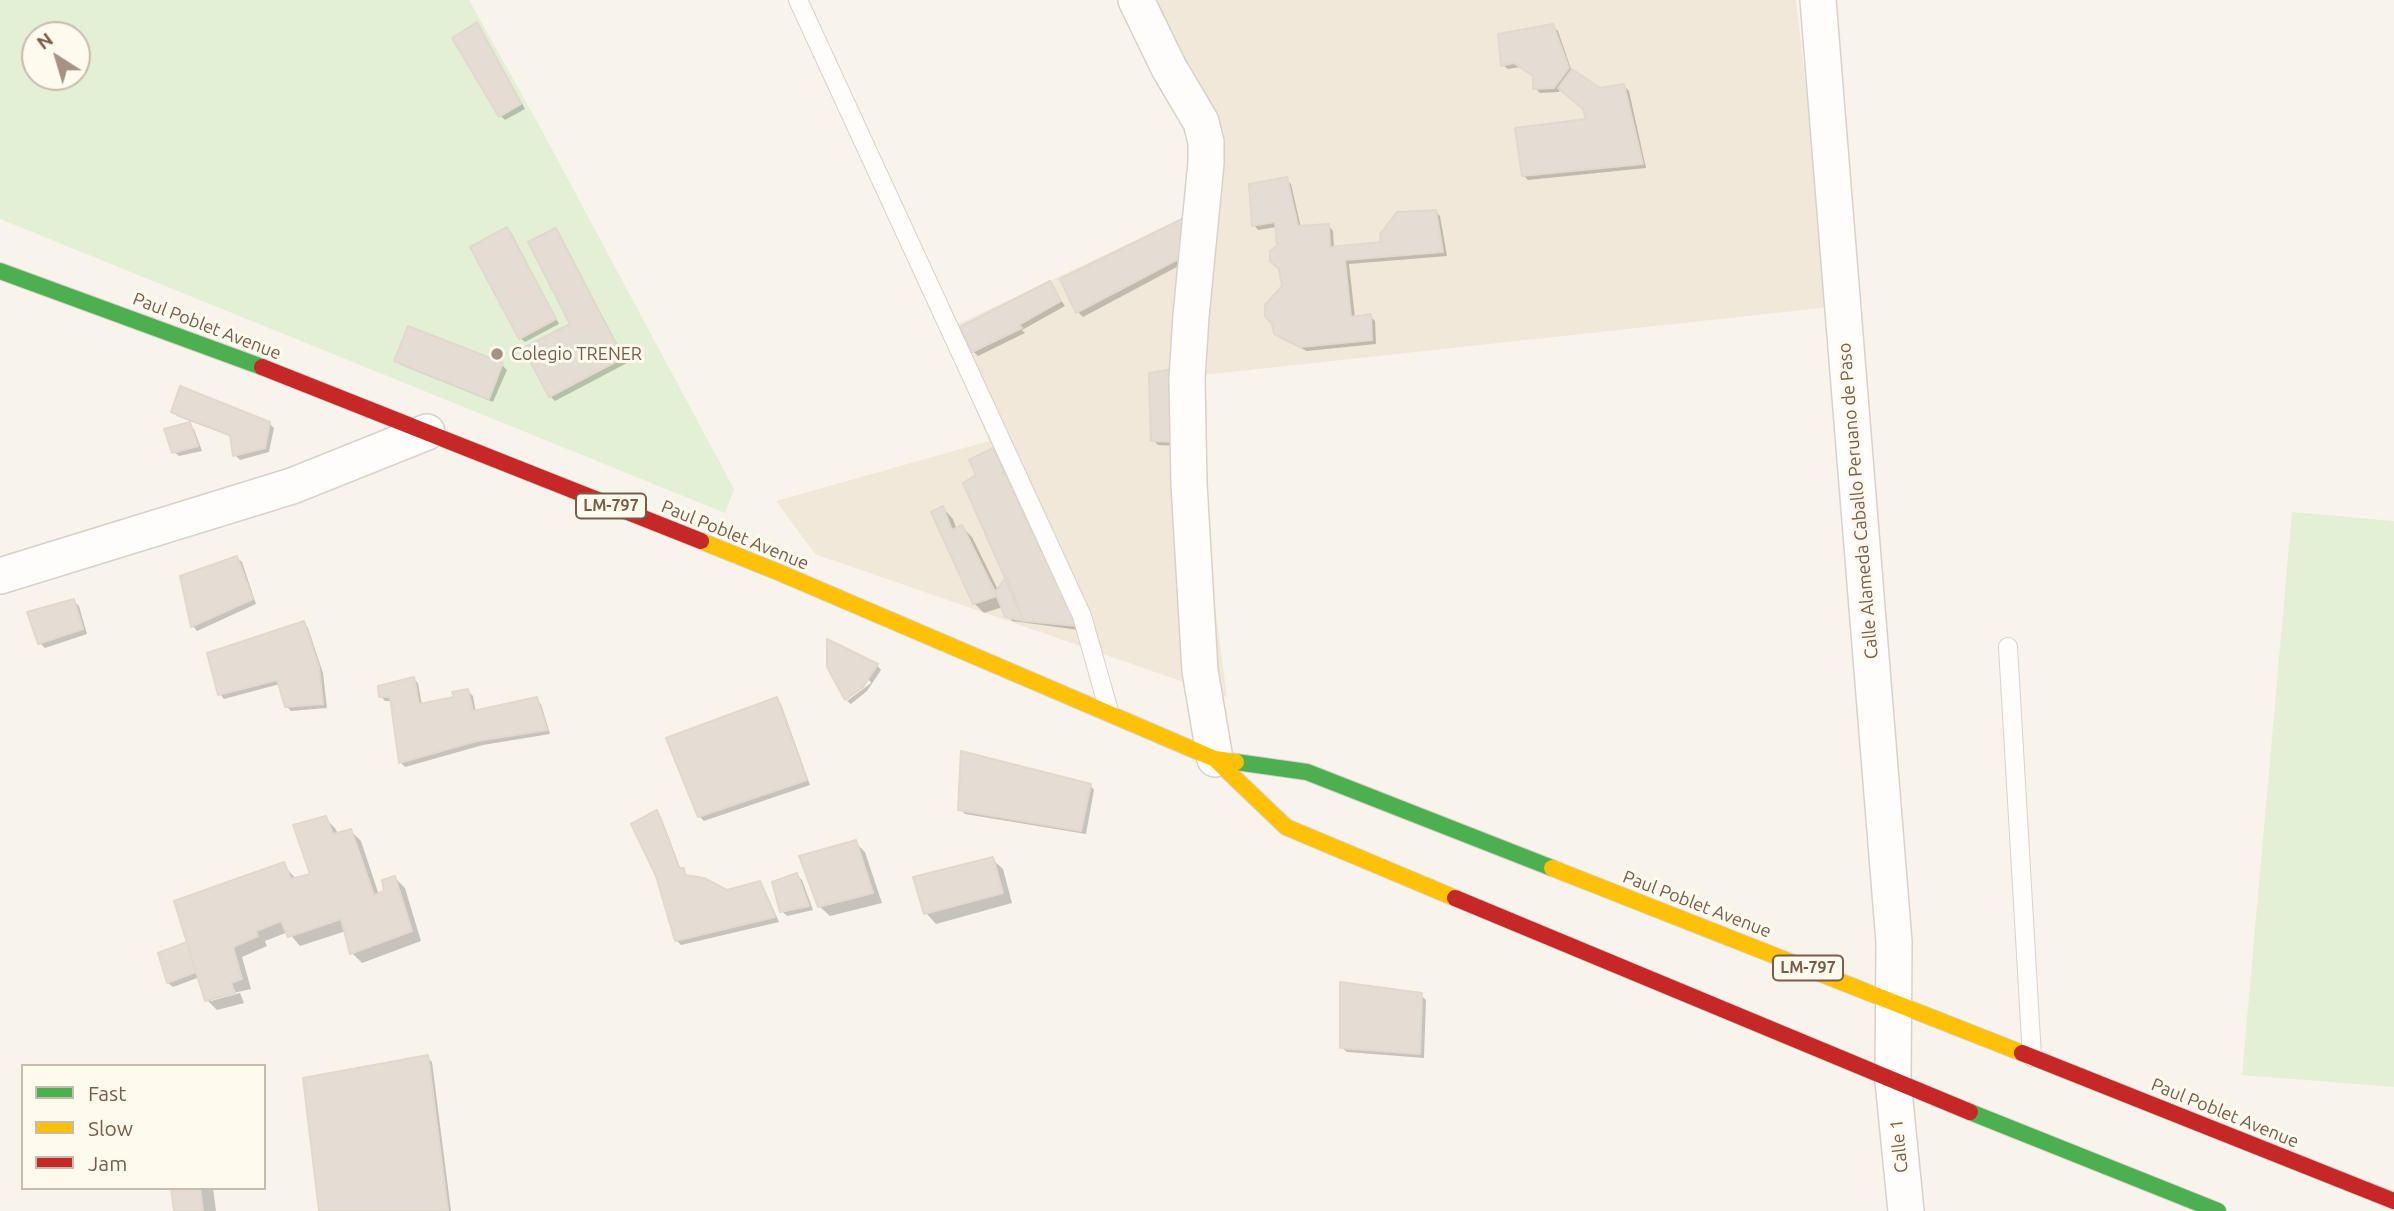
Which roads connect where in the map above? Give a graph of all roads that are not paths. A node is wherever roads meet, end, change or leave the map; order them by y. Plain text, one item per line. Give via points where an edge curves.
1 (798, 0) edge
2 (1136, 0) edge
3 (1818, 0) edge
4 (0, 271) edge
5 (426, 432) junction
6 (0, 576) edge
7 (2008, 647) dead end
8 (1110, 714) junction
9 (1215, 759) junction
10 (1895, 1003) junction
11 (2032, 1057) junction
12 (1893, 1081) junction
13 (2394, 1201) edge
14 (1906, 1211) edge
15 (2218, 1211) edge

1 - 8 lane via 1082,616
2 - 9 street via 1206,142 1191,316 1189,484 1200,671
3 - 10 street, Calle Alameda Caballo Peruano de Paso via 1894,942
4 - 5 main road, Paul Poblet Avenue / LM-797
5 - 6 street via 292,486
5 - 8 main road, Paul Poblet Avenue / LM-797 via 778,572
7 - 11 lane
8 - 9 main road, Paul Poblet Avenue / LM-797
9 - 10 main road, Paul Poblet Avenue / LM-797 via 1307,772
9 - 12 main road, Paul Poblet Avenue / LM-797 via 1286,827
10 - 11 main road, Paul Poblet Avenue / LM-797
10 - 12 street, Calle Alameda Caballo Peruano de Paso
11 - 13 main road, Paul Poblet Avenue / LM-797
12 - 14 street, Calle 1
12 - 15 main road, Paul Poblet Avenue / LM-797

